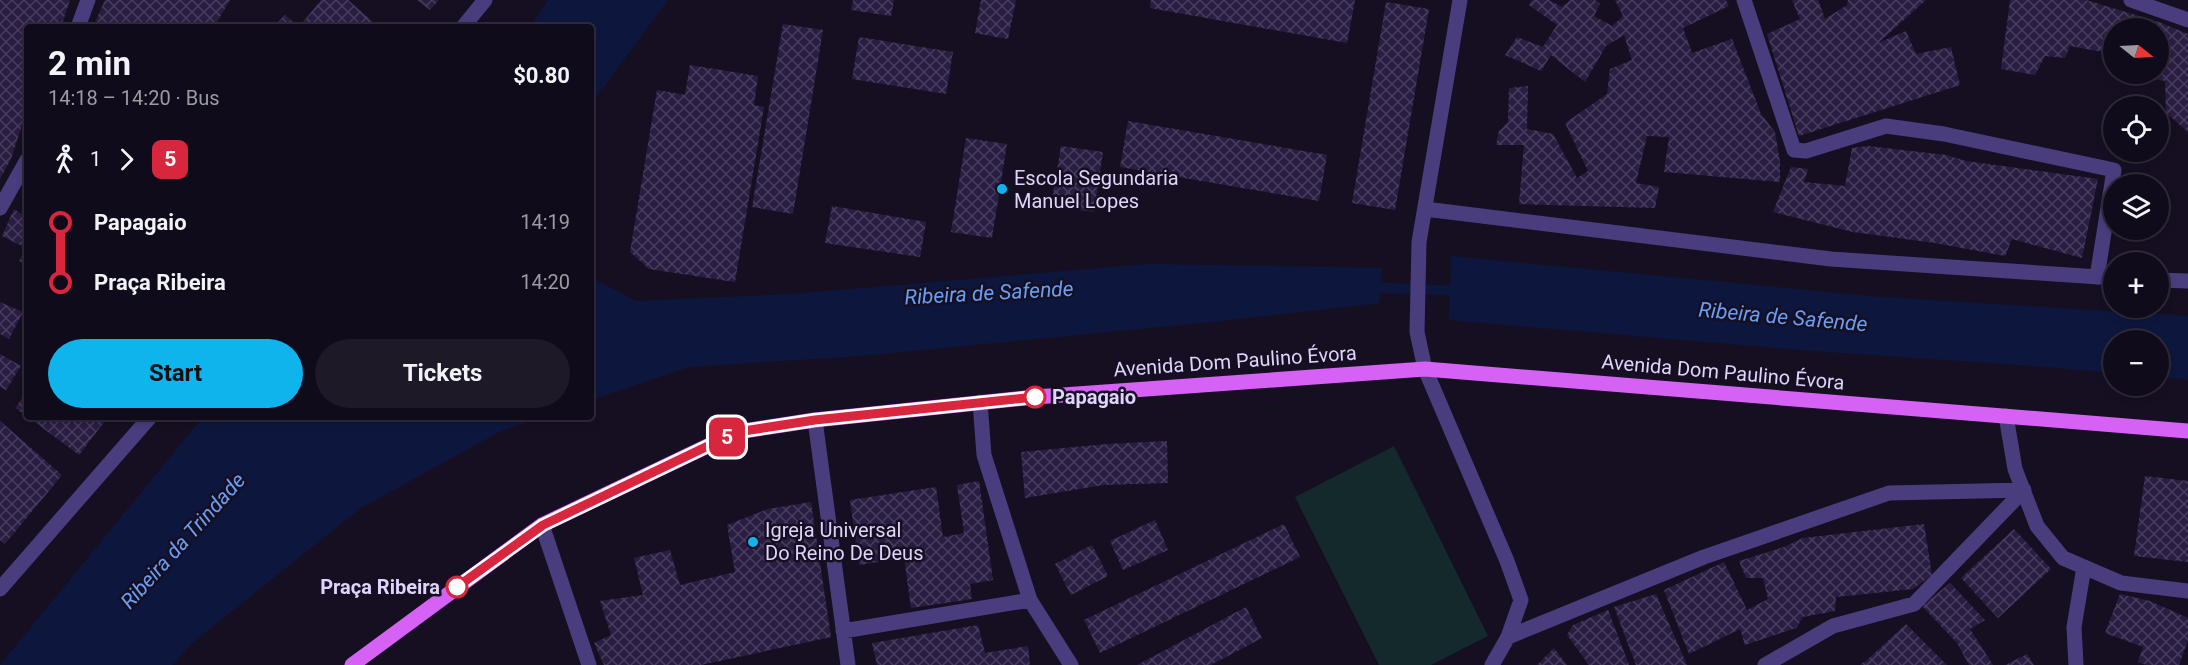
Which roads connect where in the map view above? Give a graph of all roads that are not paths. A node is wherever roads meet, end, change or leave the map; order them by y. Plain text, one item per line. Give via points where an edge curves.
1 (88, 0) edge
2 (485, 0) edge
3 (1471, 0) edge
4 (1744, 0) edge
5 (2131, 0) edge
6 (1459, 6) edge
7 (2188, 20) edge
8 (79, 24) edge
9 (465, 24) edge
10 (24, 165) edge
11 (0, 208) edge
12 (1425, 209) junction
13 (2097, 277) junction
14 (2103, 277) edge
15 (2169, 280) edge
16 (2188, 281) edge
17 (1425, 369) junction
18 (980, 402) junction
19 (2006, 416) junction
20 (147, 420) edge
21 (815, 420) junction
22 (2188, 431) edge
23 (2024, 490) junction
24 (543, 525) junction
25 (2084, 567) junction
26 (0, 589) edge
27 (2188, 591) edge
28 (1030, 600) junction
29 (843, 631) junction
30 (1508, 637) junction
31 (352, 665) edge
32 (589, 665) edge
33 (848, 665) edge
34 (1071, 665) edge
35 (1492, 665) edge
36 (1765, 665) edge
37 (2076, 665) edge

1 - 8 street
2 - 9 street
3 - 6 street
4 - 13 street via 1794,150 1806,151 1886,126 1944,134 2114,170
5 - 7 street
6 - 12 street
10 - 11 street
12 - 13 street via 1831,259
12 - 17 street via 1419,242 1417,332
13 - 14 street
15 - 16 street
17 - 18 main road, Avenida Dom Paulino Évora
17 - 19 main road, Avenida Dom Paulino Évora
17 - 30 street via 1521,600
18 - 21 main road, Avenida Dom Paulino Évora
18 - 28 street via 984,455
19 - 22 main road, Avenida Dom Paulino Évora
19 - 23 street via 2015,469
20 - 26 street
21 - 24 main road, Avenida Dom Paulino Évora via 737,432
21 - 29 street
23 - 25 street via 2037,526 2063,558
23 - 30 street via 1889,493 1704,557
23 - 36 street via 1914,604 1833,626
24 - 31 main road, Avenida Dom Paulino Évora
24 - 32 street
25 - 27 street via 2121,584
25 - 37 street via 2074,627
28 - 29 street
28 - 34 street
29 - 33 street
30 - 35 street

